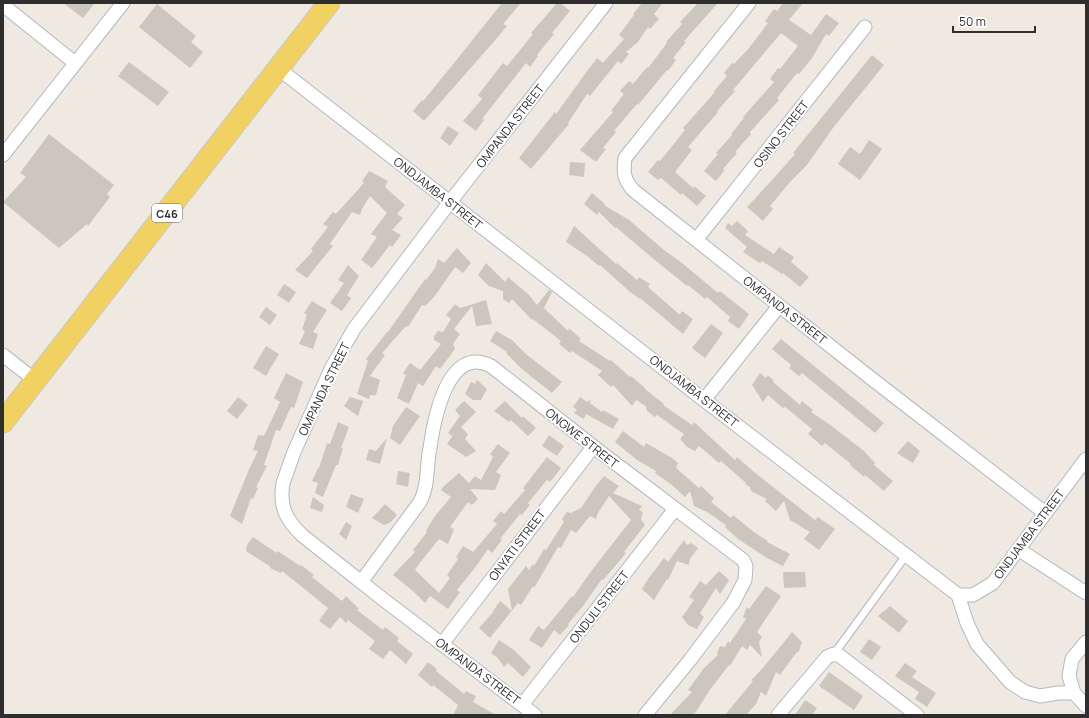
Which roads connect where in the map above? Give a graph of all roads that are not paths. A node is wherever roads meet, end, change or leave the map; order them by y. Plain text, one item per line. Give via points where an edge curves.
1 (123, 3) edge
2 (330, 3) edge
3 (606, 3) edge
4 (749, 3) edge
5 (3, 5) edge
6 (865, 27) dead end
7 (75, 63) junction
8 (279, 69) junction
9 (3, 155) edge
10 (450, 202) junction
11 (696, 240) junction
12 (779, 306) junction
13 (3, 355) edge
14 (36, 381) junction
15 (704, 400) junction
16 (3, 422) edge
17 (593, 447) junction
18 (1086, 459) edge
19 (675, 509) junction
20 (1045, 513) junction
21 (1018, 549) junction
22 (906, 554) junction
23 (361, 582) junction
24 (1086, 593) edge
25 (958, 595) junction
26 (1086, 642) edge
27 (442, 644) junction
28 (834, 654) junction
29 (1074, 693) junction
30 (522, 705) junction
31 (1086, 706) edge
32 (535, 715) edge
33 (645, 715) edge
34 (778, 715) edge
35 (917, 715) edge

1 - 7 street
2 - 8 main road, C46
3 - 10 street, OMPANDA STREET
4 - 11 street, OMPANDA STREET via 624,158 626,182 633,190
5 - 7 street
6 - 11 street, OSINO STREET
7 - 9 street
8 - 10 street, ONDJAMBA STREET
8 - 14 main road, C46
10 - 15 street, ONDJAMBA STREET
10 - 23 street, OMPANDA STREET via 342,348 307,422 283,483 281,494 284,511 294,528
11 - 12 street, OMPANDA STREET
12 - 15 street
12 - 20 street, OMPANDA STREET
13 - 14 street
14 - 16 main road, C46
15 - 22 street, ONDJAMBA STREET
17 - 19 street, ONGWE STREET
17 - 23 street, ONGWE STREET via 491,366 485,362 468,362 450,378 444,389 420,502
17 - 27 street, ONYATI STREET
18 - 20 street, ONDJAMBA STREET
19 - 30 street, ONDULI STREET
19 - 33 street, ONGWE STREET via 743,560 746,566 745,580 733,603
20 - 21 street, ONDJAMBA STREET
21 - 24 street
21 - 25 street, ONDJAMBA STREET via 993,583 973,595
22 - 25 street, ONDJAMBA STREET
22 - 28 lane
23 - 27 street, OMPANDA STREET
25 - 29 street via 967,624 977,644 1010,682 1026,692 1040,696 1058,692
26 - 29 street via 1072,659 1070,676
27 - 30 street, OMPANDA STREET
28 - 34 street via 827,657
28 - 35 street
29 - 31 street
30 - 32 street, OMPANDA STREET

